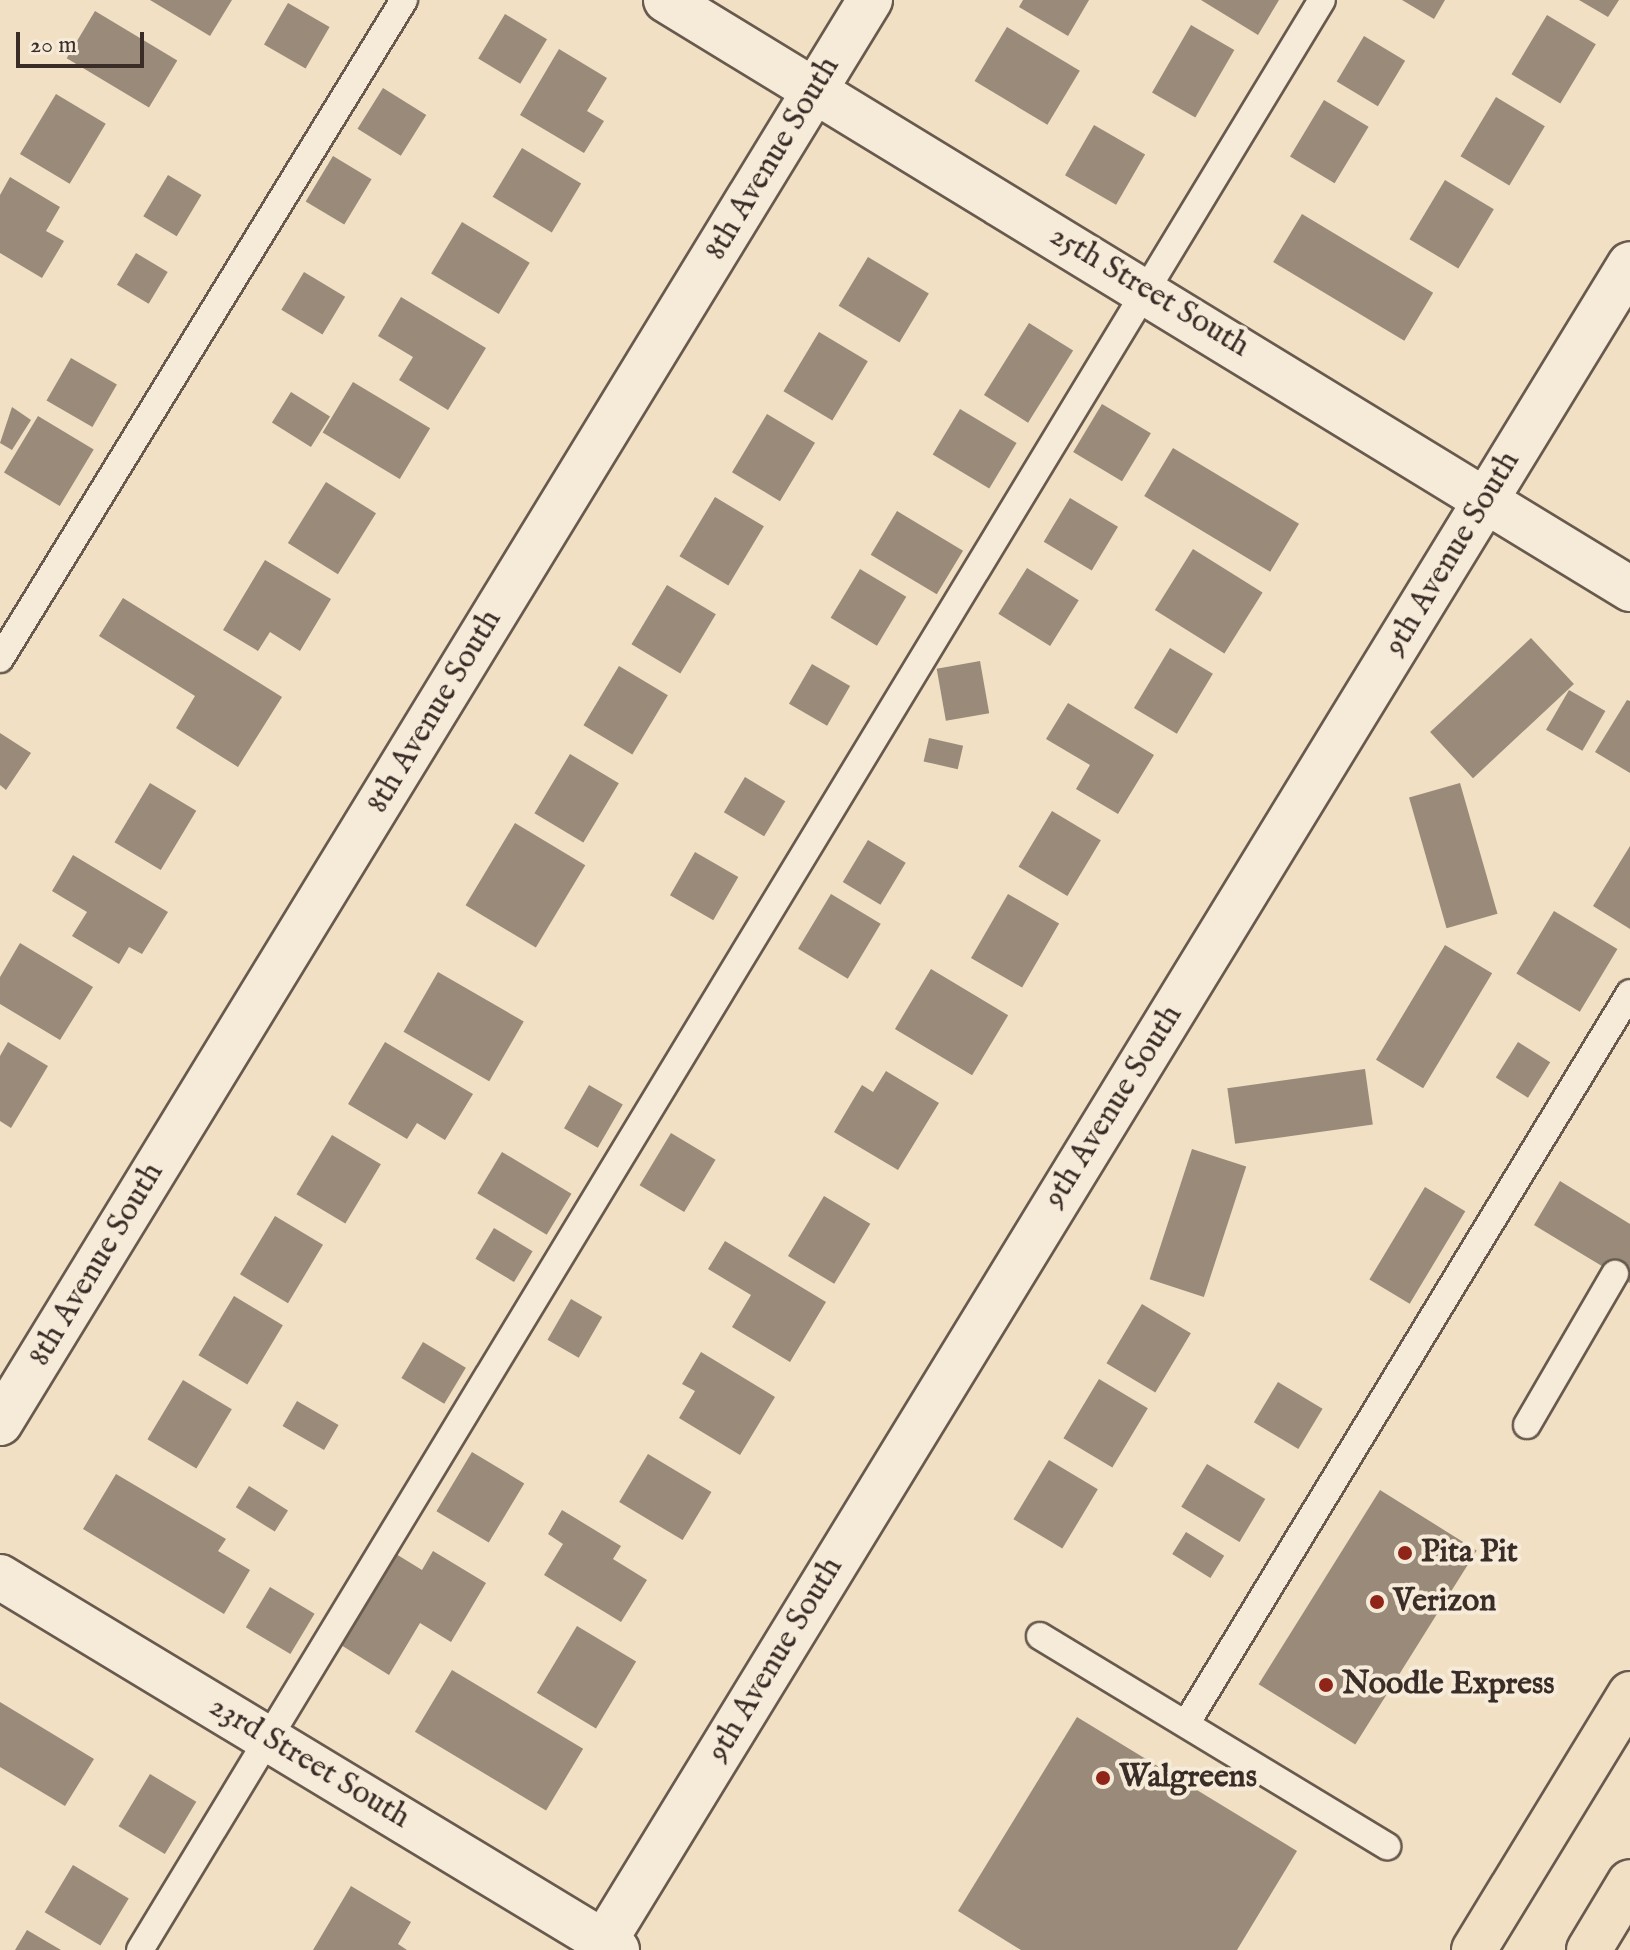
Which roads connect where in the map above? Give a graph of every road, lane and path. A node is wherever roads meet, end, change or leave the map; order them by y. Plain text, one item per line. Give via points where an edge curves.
1 (404, 0) edge
2 (666, 0) edge
3 (870, 0) edge
4 (1322, 0) edge
5 (814, 92) junction
6 (1630, 264) edge
7 (1147, 289) junction
8 (1485, 501) junction
9 (1630, 589) edge
10 (0, 659) edge
11 (1630, 993) edge
12 (1615, 1274) dead end
13 (0, 1423) edge
14 (1527, 1425) dead end
15 (0, 1577) edge
16 (1040, 1636) dead end
17 (1630, 1694) edge
18 (1186, 1724) junction
19 (271, 1740) junction
20 (1387, 1846) dead end
21 (1630, 1882) edge
22 (607, 1947) edge
23 (140, 1950) edge
24 (1474, 1950) edge
25 (1589, 1950) edge

1 - 10 lane
2 - 5 street, 25th Street South
3 - 5 street, 8th Avenue South
4 - 7 lane
5 - 7 street, 25th Street South
5 - 13 street, 8th Avenue South
6 - 8 street, 9th Avenue South
7 - 8 street, 25th Street South
7 - 19 lane
8 - 9 street, 25th Street South
8 - 22 street, 9th Avenue South
11 - 18 lane
12 - 14 lane
15 - 19 street, 23rd Street South
16 - 18 lane
17 - 24 highway
18 - 20 lane
19 - 22 street, 23rd Street South
19 - 23 lane
21 - 25 highway

